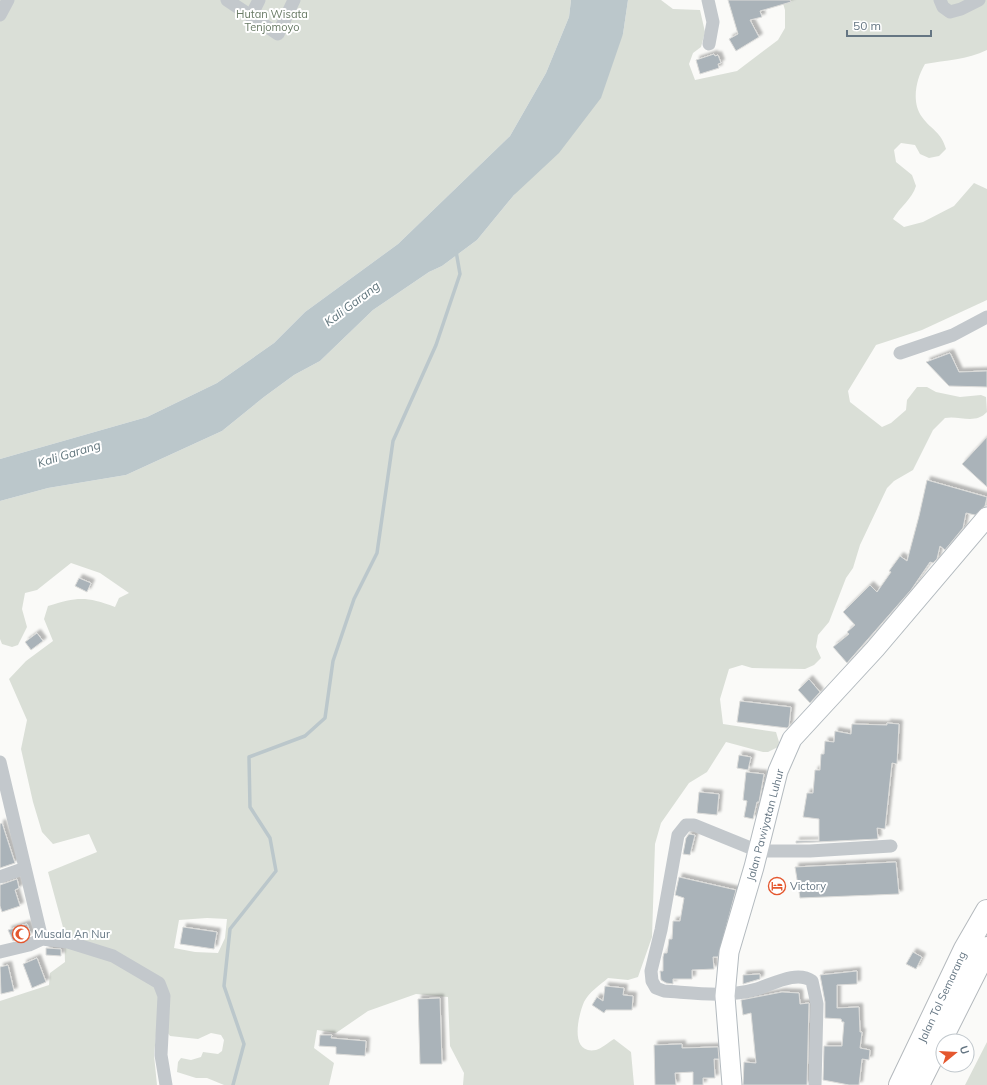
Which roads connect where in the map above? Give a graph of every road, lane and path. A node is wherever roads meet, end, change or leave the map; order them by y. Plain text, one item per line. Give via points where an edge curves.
1 (8, 0) edge
2 (227, 0) edge
3 (260, 0) edge
4 (294, 0) edge
5 (708, 0) edge
6 (940, 0) edge
7 (979, 0) edge
8 (0, 15) edge
9 (251, 16) junction
10 (709, 44) dead end
11 (987, 317) edge
12 (900, 353) dead end
13 (987, 517) edge
14 (0, 762) edge
15 (890, 846) dead end
16 (758, 851) junction
17 (25, 868) junction
18 (0, 877) edge
19 (987, 911) edge
20 (42, 938) junction
21 (987, 948) edge
22 (0, 952) edge
23 (724, 996) junction
24 (166, 1085) edge
25 (732, 1085) edge
26 (815, 1085) edge
27 (900, 1085) edge
28 (918, 1085) edge

1 - 8 street
2 - 9 street
3 - 9 street
4 - 9 street via 278,34
5 - 10 street via 713,22
6 - 7 street via 943,8 950,12
11 - 12 street via 952,335
13 - 16 main road, Jalan Pawiyatan Luhur via 875,649 792,739 778,771
14 - 17 street
15 - 16 street
16 - 23 main road, Jalan Pawiyatan Luhur via 729,952
16 - 23 street via 694,825 686,825 678,834 651,971 652,981 656,988 664,991
17 - 18 street
17 - 20 street
19 - 27 highway, Jalan Tol Semarang via 965,949
20 - 22 street via 29,945
20 - 24 street via 68,942 107,954 159,983 164,996 161,1055
21 - 28 highway, Jalan Tol Semarang
23 - 25 main road, Jalan Pawiyatan Luhur
23 - 26 street via 755,990 798,976 807,977 812,981 817,1004

